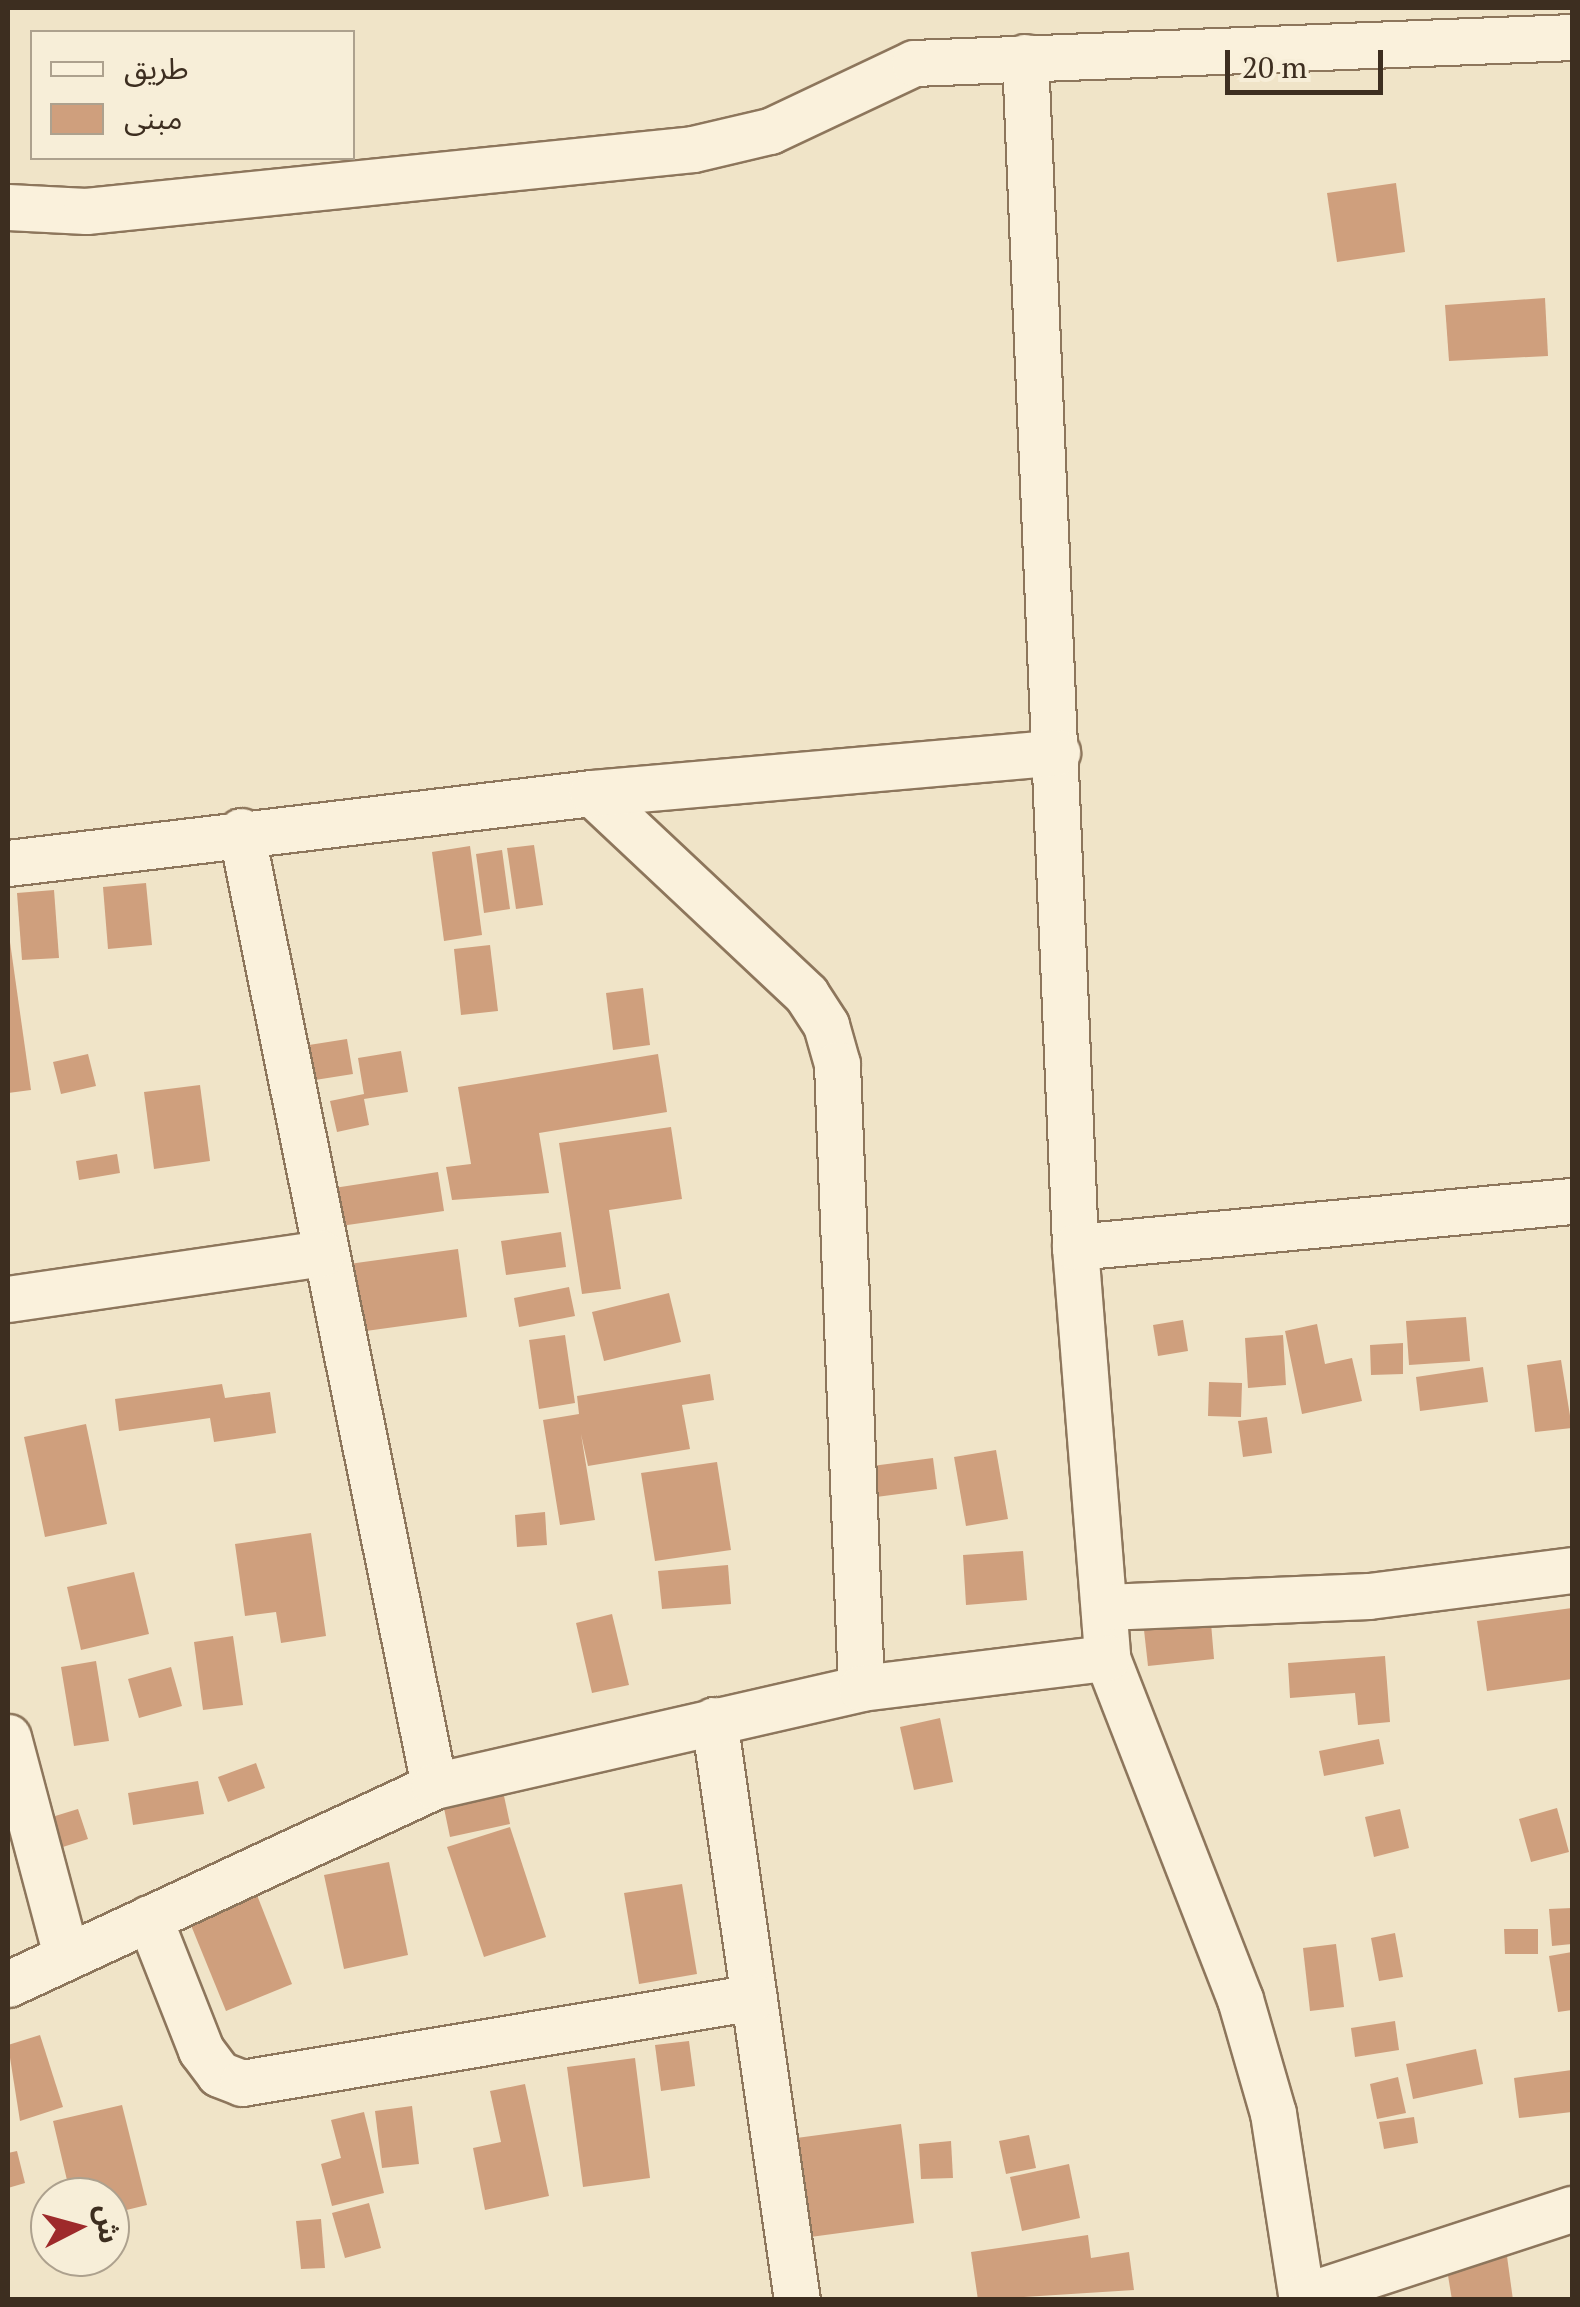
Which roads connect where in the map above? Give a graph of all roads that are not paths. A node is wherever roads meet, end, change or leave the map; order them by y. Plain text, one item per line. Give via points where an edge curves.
1 (1572, 36) edge
2 (1025, 58) junction
3 (8, 207) edge
4 (1057, 752) junction
5 (592, 793) junction
6 (241, 831) junction
7 (8, 863) edge
8 (1572, 1201) edge
9 (1075, 1247) junction
10 (322, 1253) junction
11 (8, 1299) edge
12 (1572, 1570) edge
13 (1105, 1607) junction
14 (1108, 1658) junction
15 (861, 1688) junction
16 (714, 1720) junction
17 (8, 1737) edge
18 (434, 1786) junction
19 (149, 1918) junction
20 (66, 1955) junction
21 (8, 1984) edge
22 (754, 1997) junction
23 (1572, 2209) edge
24 (1302, 2298) edge
25 (798, 2300) edge

1 - 2 street
2 - 3 street via 914,63 770,131 693,150 86,211
2 - 4 street
4 - 5 street
4 - 9 street
5 - 6 street
5 - 15 street via 806,994 838,1064
6 - 7 street
6 - 10 street
8 - 9 street
9 - 13 street
10 - 11 street
10 - 18 street
12 - 13 street via 1369,1596
13 - 14 street
14 - 15 street
14 - 24 street via 1240,1999 1273,2112
15 - 16 street
16 - 18 street
16 - 22 street
17 - 20 street
18 - 19 street
19 - 20 street
19 - 22 street via 201,2050 219,2074 242,2083
20 - 21 street
22 - 25 street
23 - 24 street

